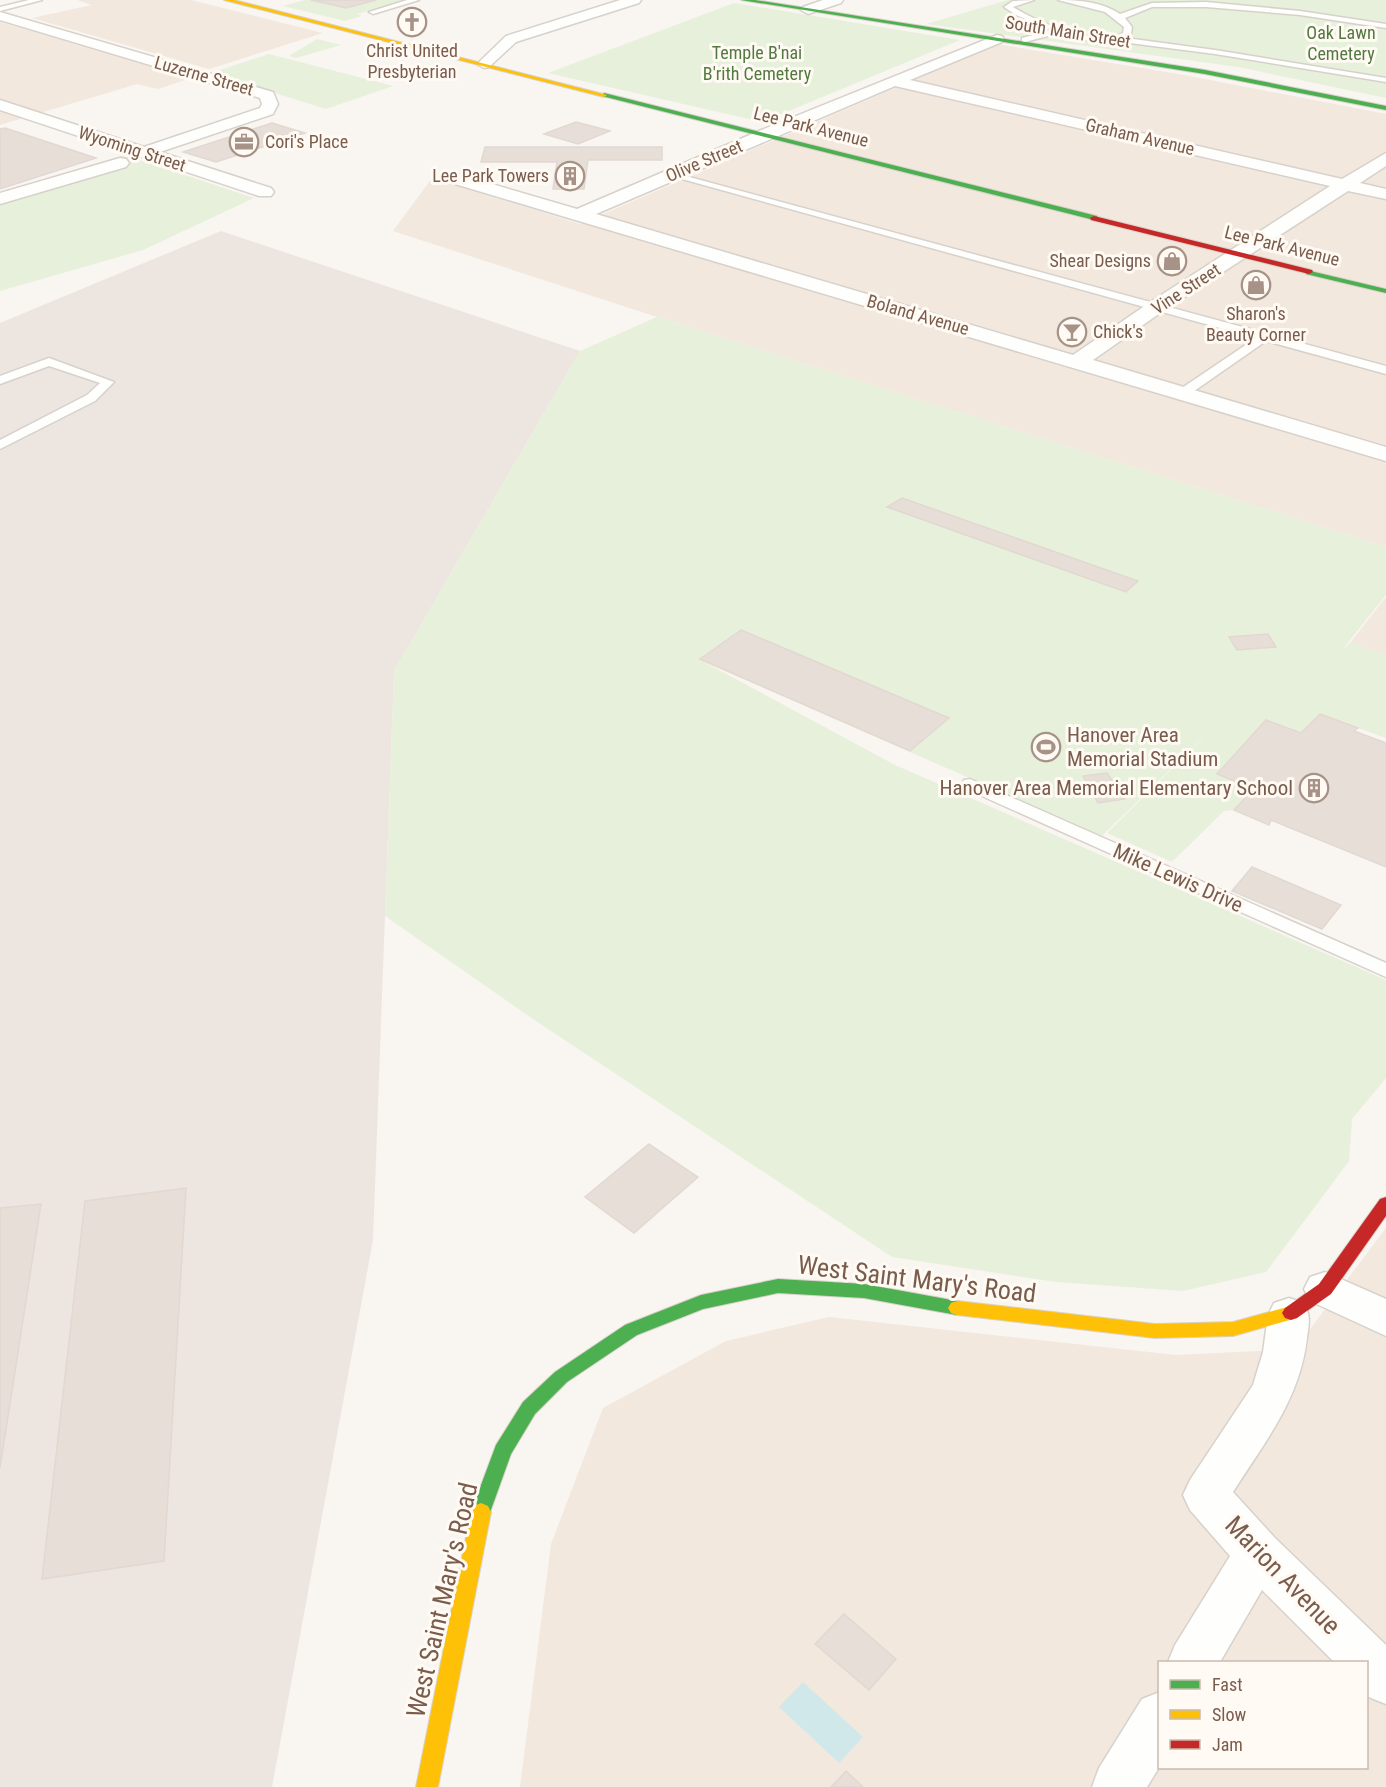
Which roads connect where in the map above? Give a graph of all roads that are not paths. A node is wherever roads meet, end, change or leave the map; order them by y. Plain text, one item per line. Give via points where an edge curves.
1 (38, 0) edge
2 (227, 0) edge
3 (415, 0) edge
4 (634, 0) edge
5 (744, 0) edge
6 (836, 0) edge
7 (1030, 0) edge
8 (1062, 0) edge
9 (1110, 0) edge
10 (0, 9) edge
11 (808, 10) junction
12 (373, 12) dead end
13 (1119, 15) junction
14 (0, 16) edge
15 (1386, 26) edge
16 (1061, 30) junction
17 (1071, 35) junction
18 (1109, 38) junction
19 (997, 39) junction
20 (1031, 43) junction
21 (484, 64) junction
22 (1386, 80) edge
23 (893, 81) junction
24 (0, 105) edge
25 (1386, 108) edge
26 (765, 134) junction
27 (144, 152) junction
28 (1386, 158) edge
29 (120, 163) dead end
30 (674, 174) junction
31 (451, 177) dead end
32 (1345, 185) junction
33 (265, 192) dead end
34 (1386, 194) edge
35 (0, 199) edge
36 (578, 215) junction
37 (1240, 254) junction
38 (1386, 291) edge
39 (1156, 307) junction
40 (1264, 337) junction
41 (1077, 362) junction
42 (1386, 370) edge
43 (0, 380) edge
44 (1183, 393) junction
45 (0, 445) edge
46 (1386, 453) edge
47 (970, 784) dead end
48 (1386, 971) edge
49 (1386, 1203) edge
50 (1325, 1288) junction
51 (1289, 1315) junction
52 (1386, 1319) edge
53 (1258, 1553) junction
54 (1193, 1661) edge
55 (1367, 1661) edge
56 (1368, 1662) edge
57 (1386, 1680) edge
58 (1158, 1721) edge
59 (427, 1787) edge
60 (1118, 1787) edge

1 - 10 lane
2 - 21 street, Lee Park Avenue
3 - 12 lane
4 - 21 street via 511,39
5 - 11 street, South Main Street
6 - 11 street
7 - 16 lane via 1008,7
8 - 13 lane
9 - 13 lane
11 - 19 street, South Main Street
13 - 15 lane via 1151,5 1189,1 1246,5
13 - 18 lane via 1128,27 1127,34
14 - 27 street, Luzerne Street via 267,94 267,111
16 - 17 lane
16 - 20 lane
17 - 18 lane
17 - 20 lane
18 - 22 lane
19 - 20 street, South Main Street
19 - 23 street, Olive Street
20 - 25 street, South Main Street
21 - 26 street, Lee Park Avenue
23 - 26 street, Olive Street
23 - 32 street, Graham Avenue
24 - 27 street, Wyoming Street
26 - 30 street, Olive Street
26 - 37 street, Lee Park Avenue
27 - 33 street, Wyoming Street
28 - 32 street, Vine Street
29 - 35 street
30 - 36 street, Olive Street
30 - 39 lane
31 - 36 street, Boland Avenue
32 - 34 street, Graham Avenue
32 - 37 street, Vine Street
36 - 41 street, Boland Avenue
37 - 38 street, Lee Park Avenue
37 - 39 street, Vine Street
39 - 40 lane
39 - 41 street, Vine Street
40 - 42 lane
40 - 44 lane
41 - 44 street, Boland Avenue
43 - 45 lane via 49,362 108,382 91,398
44 - 46 street, Boland Avenue
47 - 48 lane, Mike Lewis Drive via 1194,879
49 - 50 street, West Saint Mary's Road
50 - 51 street, West Saint Mary's Road
50 - 52 street
51 - 53 street, Marion Avenue via 1273,1391 1206,1495
51 - 59 street, West Saint Mary's Road via 1233,1329 1155,1331 971,1310 864,1291 778,1286 701,1302 631,1330 561,1377 529,1408 503,1450 481,1512
53 - 54 street
53 - 55 street, Marion Avenue
56 - 57 street, Marion Avenue
58 - 60 street

